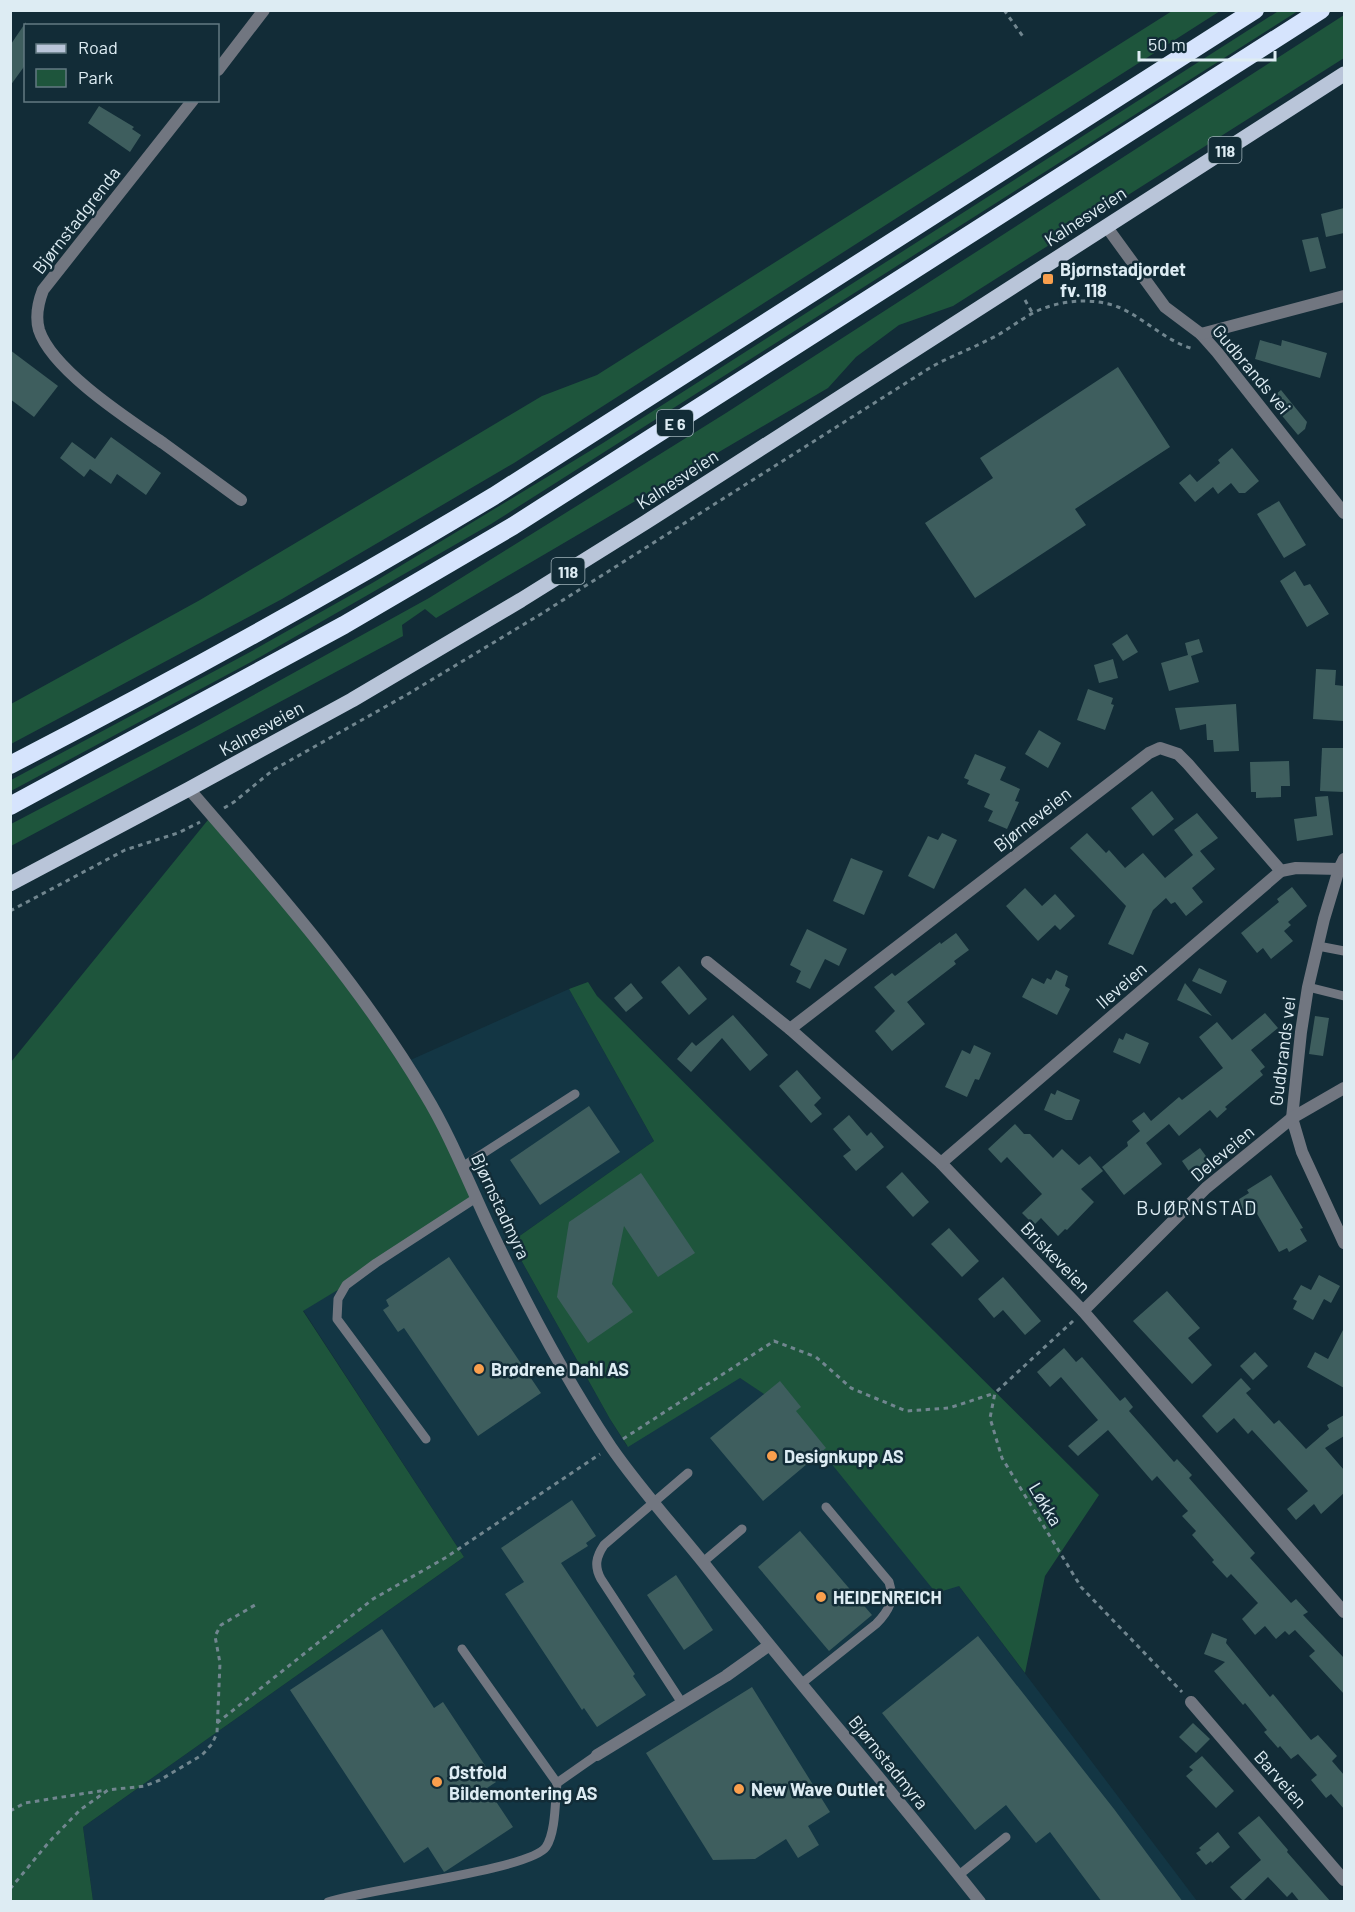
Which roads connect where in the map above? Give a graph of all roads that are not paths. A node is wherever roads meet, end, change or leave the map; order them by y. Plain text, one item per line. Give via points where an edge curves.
1 (264, 10) edge
2 (1255, 10) edge
3 (1321, 10) edge
4 (219, 69) edge
5 (1344, 74) edge
6 (191, 102) edge
7 (1106, 226) junction
8 (1344, 296) edge
9 (1201, 334) junction
10 (241, 500) dead end
11 (1344, 513) edge
12 (10, 765) edge
13 (189, 789) junction
14 (10, 806) edge
15 (1342, 864) edge
16 (1281, 871) junction
17 (10, 884) edge
18 (1318, 946) junction
19 (1344, 951) edge
20 (707, 962) dead end
21 (1308, 987) junction
22 (1344, 996) edge
23 (789, 1029) junction
24 (1344, 1088) edge
25 (575, 1094) dead end
26 (1292, 1118) junction
27 (941, 1163) junction
28 (462, 1167) junction
29 (476, 1198) junction
30 (1344, 1243) edge
31 (1083, 1311) junction
32 (426, 1438) dead end
33 (688, 1473) dead end
34 (655, 1503) junction
35 (826, 1508) dead end
36 (742, 1529) dead end
37 (703, 1562) junction
38 (1344, 1612) edge
39 (768, 1646) junction
40 (462, 1649) dead end
41 (802, 1683) junction
42 (1191, 1702) road end
43 (682, 1703) junction
44 (597, 1755) joint
45 (557, 1783) junction
46 (1006, 1837) dead end
47 (958, 1875) junction
48 (1344, 1880) edge
49 (328, 1902) edge
50 (980, 1902) edge

1 - 4 street
2 - 12 highway, E 6 via 466,513 252,636
3 - 14 highway, E 6 via 494,537 268,667
5 - 7 main road, Kalnesveien / 118
6 - 10 street, Bjørnstadgrenda via 43,290 37,306 39,329 50,351 114,409
7 - 9 street, Gudbrands vei via 1165,307
7 - 13 main road, Kalnesveien / 118 via 521,600 352,700
8 - 9 street
9 - 11 street, Gudbrands vei
13 - 17 main road, Kalnesveien / 118
13 - 28 street, Bjørnstadmyra via 348,981 406,1062
15 - 16 street
15 - 18 street, Gudbrands vei
16 - 23 street, Bjørneveien via 1188,764 1178,754 1160,748
16 - 27 street, Ileveien
18 - 19 lane
18 - 21 street, Gudbrands vei
20 - 23 street, Briskeveien
21 - 22 lane
21 - 26 street, Gudbrands vei
23 - 27 street, Briskeveien
24 - 26 street, Deleveien
25 - 28 lane
26 - 30 street, Gudbrands vei via 1302,1152
26 - 31 street, Deleveien via 1206,1188
27 - 31 street, Briskeveien
28 - 29 street, Bjørnstadmyra
29 - 32 lane via 369,1268 346,1285 338,1299 338,1319
29 - 34 street, Bjørnstadmyra via 561,1364 611,1447
31 - 38 street, Briskeveien
33 - 34 lane
34 - 37 street, Bjørnstadmyra
34 - 43 lane via 604,1545 596,1569
35 - 41 lane via 889,1582 891,1602 876,1624
36 - 37 lane
37 - 39 street, Bjørnstadmyra
39 - 41 street, Bjørnstadmyra
39 - 43 street
40 - 45 lane
41 - 47 street, Bjørnstadmyra
42 - 48 street, Barveien
43 - 44 street
44 - 45 lane
45 - 49 lane via 546,1848 526,1859
46 - 47 lane
47 - 50 street, Bjørnstadmyra

